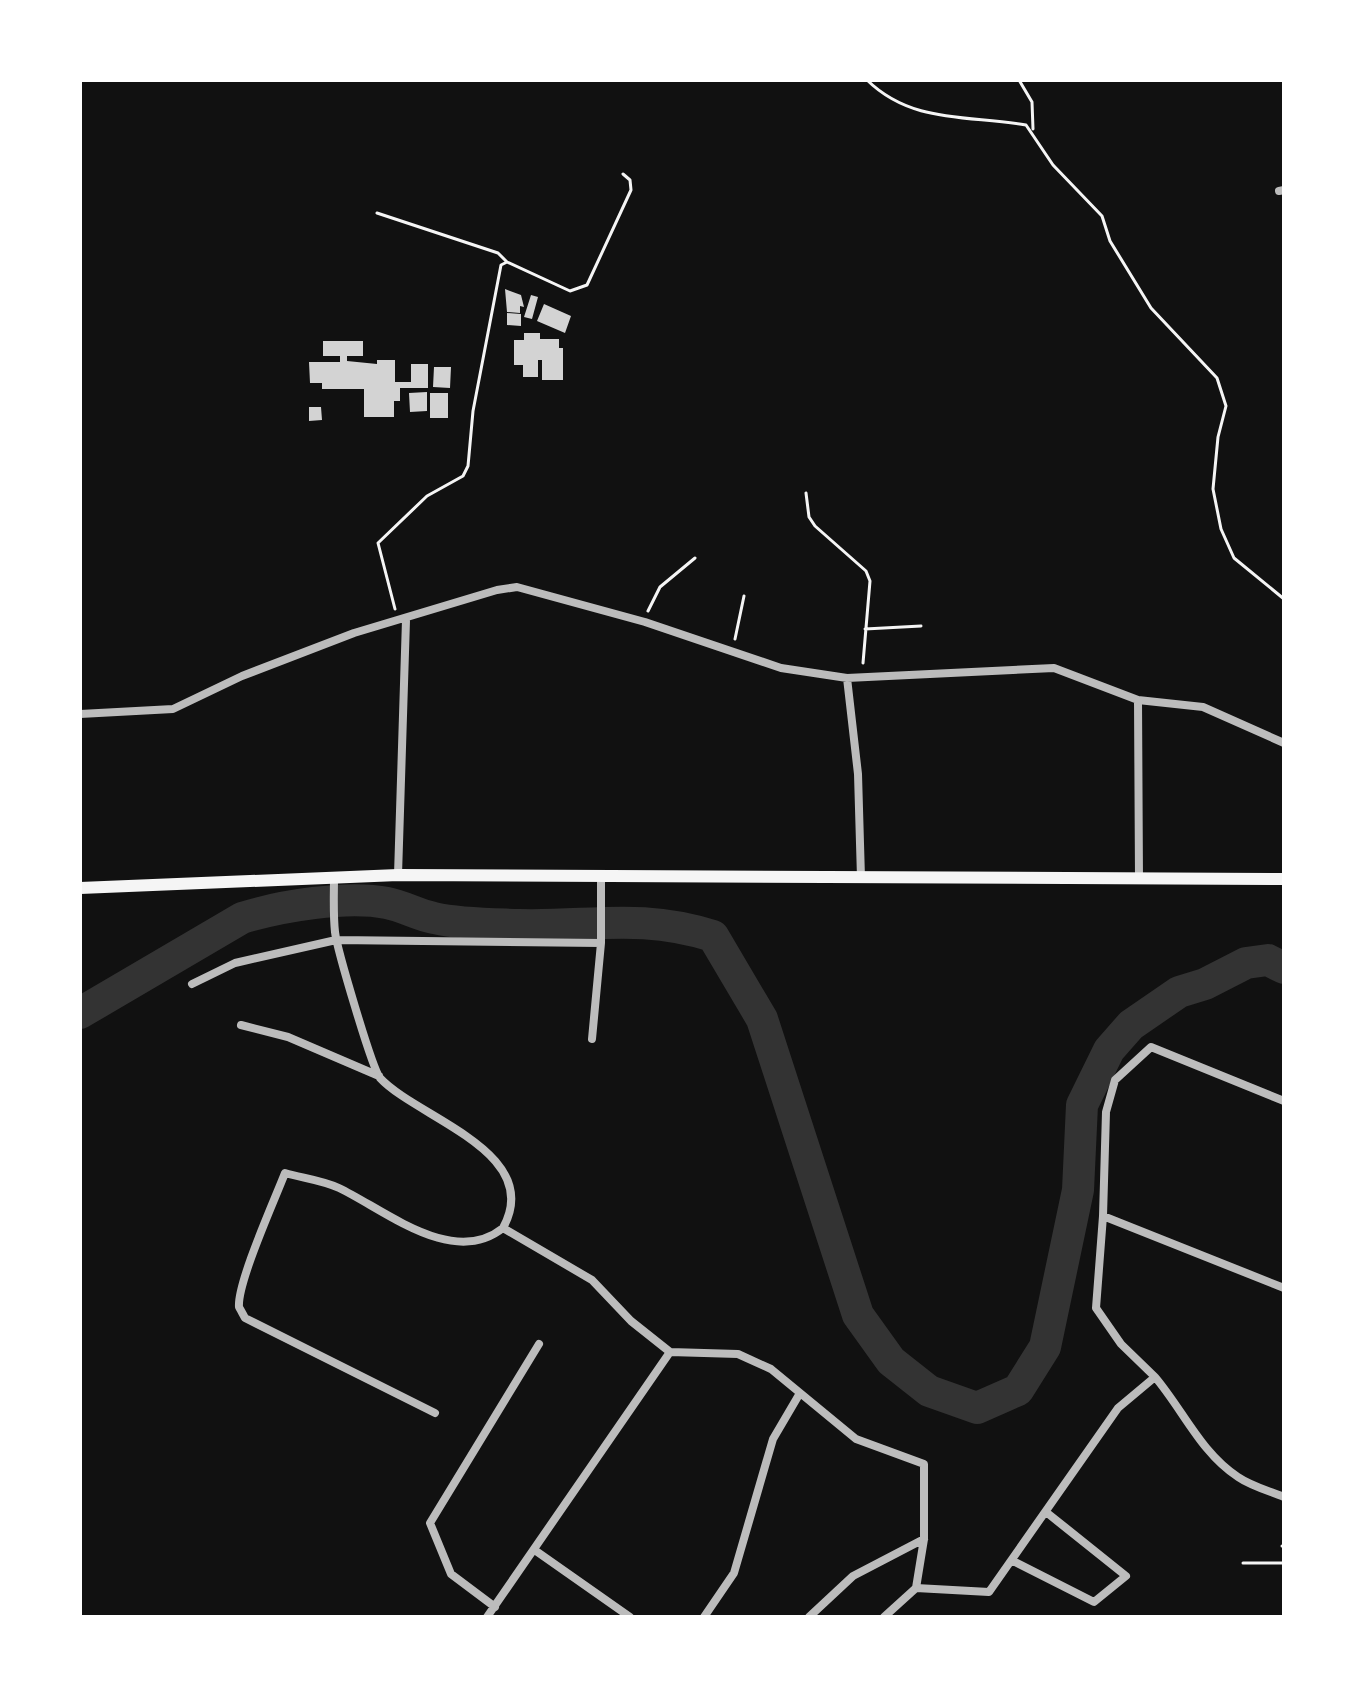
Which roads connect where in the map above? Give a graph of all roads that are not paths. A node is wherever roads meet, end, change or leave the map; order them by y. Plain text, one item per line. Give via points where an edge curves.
1 (402, 620) junction
2 (847, 678) junction
3 (1138, 700) junction
4 (80, 714) edge
5 (1284, 743) edge
6 (398, 875) junction
7 (601, 875) junction
8 (861, 878) junction
9 (1139, 879) junction
10 (1284, 879) edge
11 (334, 881) junction
12 (80, 888) edge
13 (335, 935) junction
14 (601, 939) junction
15 (192, 984) dead end
16 (241, 1025) dead end
17 (592, 1039) dead end
18 (379, 1076) junction
19 (1284, 1101) edge
20 (1103, 1216) junction
21 (503, 1228) junction
22 (1284, 1288) edge
23 (539, 1344) dead end
24 (670, 1352) junction
25 (1155, 1377) junction
26 (800, 1393) junction
27 (435, 1413) dead end
28 (1284, 1497) edge
29 (1046, 1512) junction
30 (924, 1539) junction
31 (536, 1551) junction
32 (1013, 1561) junction
33 (916, 1588) junction
34 (495, 1607) junction
35 (487, 1617) edge
36 (630, 1617) edge
37 (704, 1617) edge
38 (809, 1617) edge
39 (884, 1617) edge

1 - 2 street via 517,587 645,622 781,668
1 - 4 street via 242,676 173,709
1 - 6 street
2 - 3 street via 1054,668
2 - 8 street via 858,774
3 - 5 street via 1203,707
3 - 9 street
6 - 7 main road
6 - 11 main road
7 - 8 main road
7 - 14 street
8 - 9 main road
9 - 10 main road
11 - 12 main road
11 - 13 street
13 - 14 street
13 - 15 street via 235,963
13 - 18 street
14 - 17 street
16 - 18 street via 288,1037
18 - 21 street via 491,1155 510,1193 510,1215
19 - 20 street via 1151,1047 1115,1080 1106,1112
20 - 22 street
20 - 25 street via 1096,1308 1121,1344
21 - 24 street via 592,1280
21 - 27 street via 490,1238 467,1243 437,1238 335,1186 285,1173 268,1215 242,1291 239,1308 245,1318
23 - 34 street via 430,1523 451,1574
24 - 26 street via 738,1354 771,1369
24 - 31 street
25 - 28 street via 1209,1451 1238,1477
25 - 29 street via 1118,1408
26 - 30 street via 856,1439 924,1464
26 - 37 street via 773,1439 734,1573
29 - 32 street
29 - 32 street via 1126,1576 1094,1602
30 - 33 street
30 - 38 street via 853,1576
31 - 34 street
31 - 36 street
32 - 33 street via 989,1592
33 - 39 street
34 - 35 street

